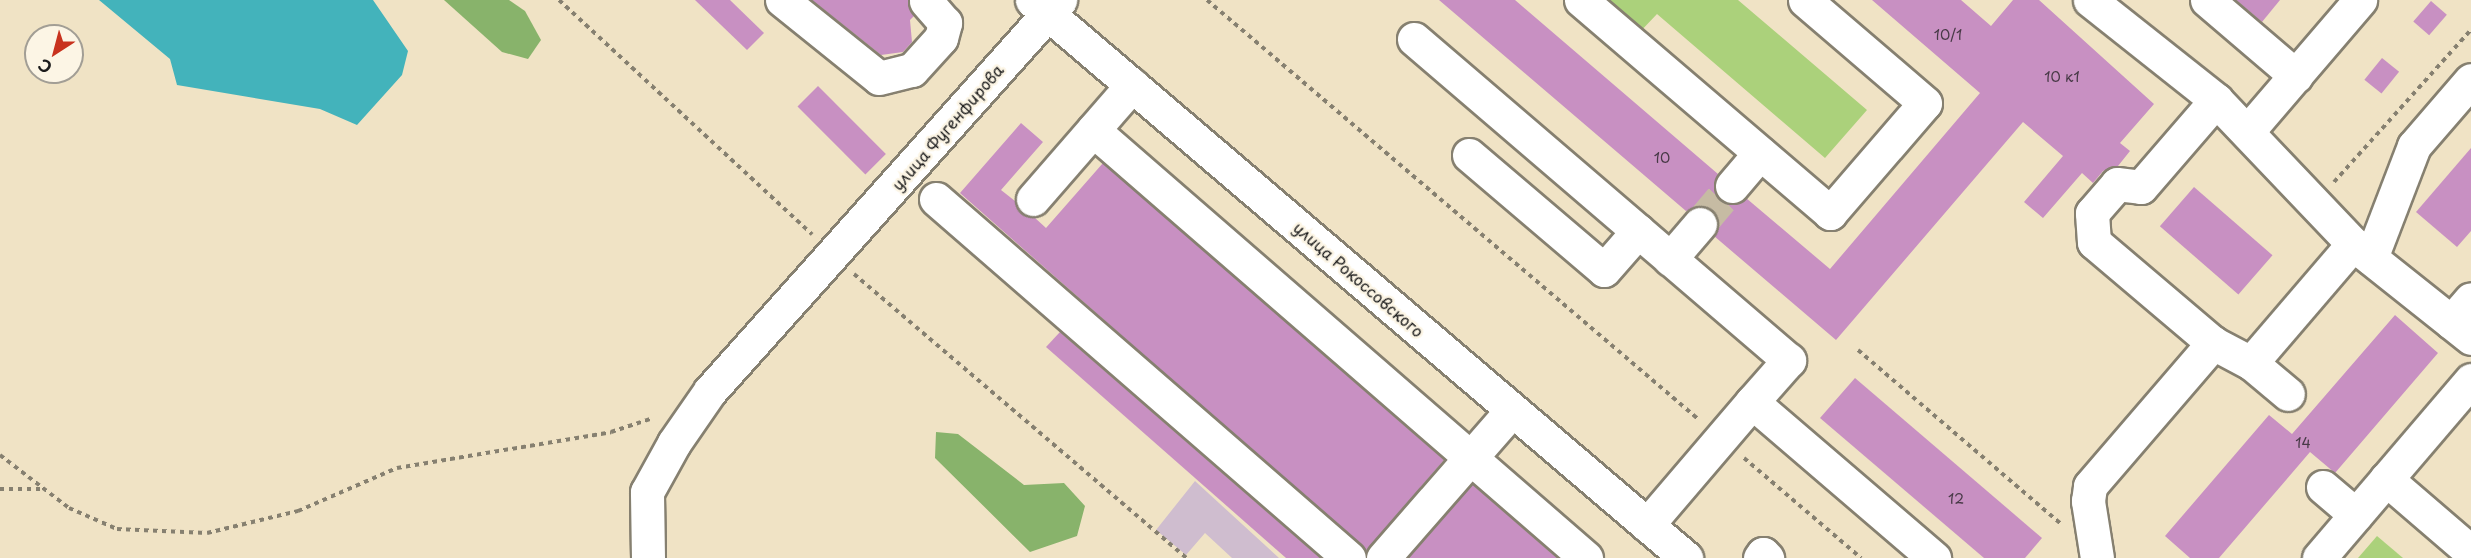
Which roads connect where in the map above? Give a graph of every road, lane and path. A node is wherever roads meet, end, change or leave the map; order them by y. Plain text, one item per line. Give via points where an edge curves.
1 (558, 0) edge
2 (782, 0) edge
3 (1207, 0) edge
4 (1581, 0) edge
5 (1805, 0) edge
6 (2090, 0) edge
7 (2207, 0) edge
8 (2361, 0) edge
9 (927, 1) edge
10 (1046, 4) edge
11 (2471, 30) edge
12 (1414, 39) dead end
13 (2296, 76) junction
14 (2471, 80) edge
15 (1132, 85) junction
16 (2216, 100) junction
17 (1093, 130) junction
18 (2247, 132) junction
19 (1761, 153) junction
20 (1469, 155) dead end
21 (1732, 186) tunnel mouth
22 (936, 199) dead end
23 (1033, 199) dead end
24 (2316, 202) junction
25 (1700, 224) tunnel mouth
26 (1638, 231) junction
27 (2362, 251) junction
28 (835, 255) junction
29 (1670, 259) junction
30 (2464, 320) edge
31 (2212, 343) junction
32 (1858, 350) dead end
33 (2251, 363) junction
34 (2471, 380) edge
35 (2288, 394) dead end
36 (1752, 402) junction
37 (1512, 410) junction
38 (664, 415) dead end
39 (1721, 439) junction
40 (0, 455) edge
41 (1471, 458) junction
42 (2386, 479) junction
43 (2324, 488) dead end
44 (0, 489) edge
45 (45, 489) junction
46 (2356, 515) junction
47 (1647, 525) junction
48 (2065, 527) dead end
49 (2471, 552) edge
50 (648, 558) edge
51 (1187, 558) edge
52 (1349, 558) edge
53 (1383, 558) edge
54 (1586, 558) edge
55 (1686, 558) edge
56 (1760, 558) edge
57 (1767, 558) edge
58 (1861, 558) edge
59 (1934, 558) edge
60 (2097, 558) edge
61 (2319, 558) edge

1 - 28 path
2 - 9 street via 879,78 912,70 941,38 945,23
3 - 39 path
4 - 19 street
5 - 19 street via 1925,103 1830,213
6 - 16 street
7 - 13 street
8 - 13 street
10 - 15 street, улица Рокоссовского
10 - 28 street, улица Фугенфирова
11 - 24 path
12 - 26 street
13 - 18 street
14 - 27 street via 2414,146
15 - 17 street
15 - 37 street, улица Рокоссовского
16 - 18 street
16 - 31 street via 2141,187 2117,184 2092,213 2094,242
17 - 23 street
17 - 41 street
18 - 24 street
19 - 21 street
20 - 26 street via 1604,270
22 - 52 street
24 - 27 street
25 - 29 street
26 - 29 street
27 - 30 street
27 - 33 street
28 - 50 street, улица Фугенфирова via 710,391 674,443 647,492
28 - 51 path via 981,385
29 - 36 street via 1789,360
31 - 33 street
31 - 60 street via 2090,486 2088,501
32 - 48 path
33 - 35 street
34 - 42 street
36 - 39 street
36 - 59 street
37 - 41 street
37 - 47 street, улица Рокоссовского
38 - 45 path via 611,432 397,468 298,511 207,533 117,529 69,508
39 - 47 street
39 - 58 path
40 - 45 path
41 - 53 street
41 - 54 street
42 - 46 street
42 - 49 street
43 - 46 street
44 - 45 path
46 - 61 street
47 - 55 street, улица Рокоссовского
56 - 57 street via 1763,554

